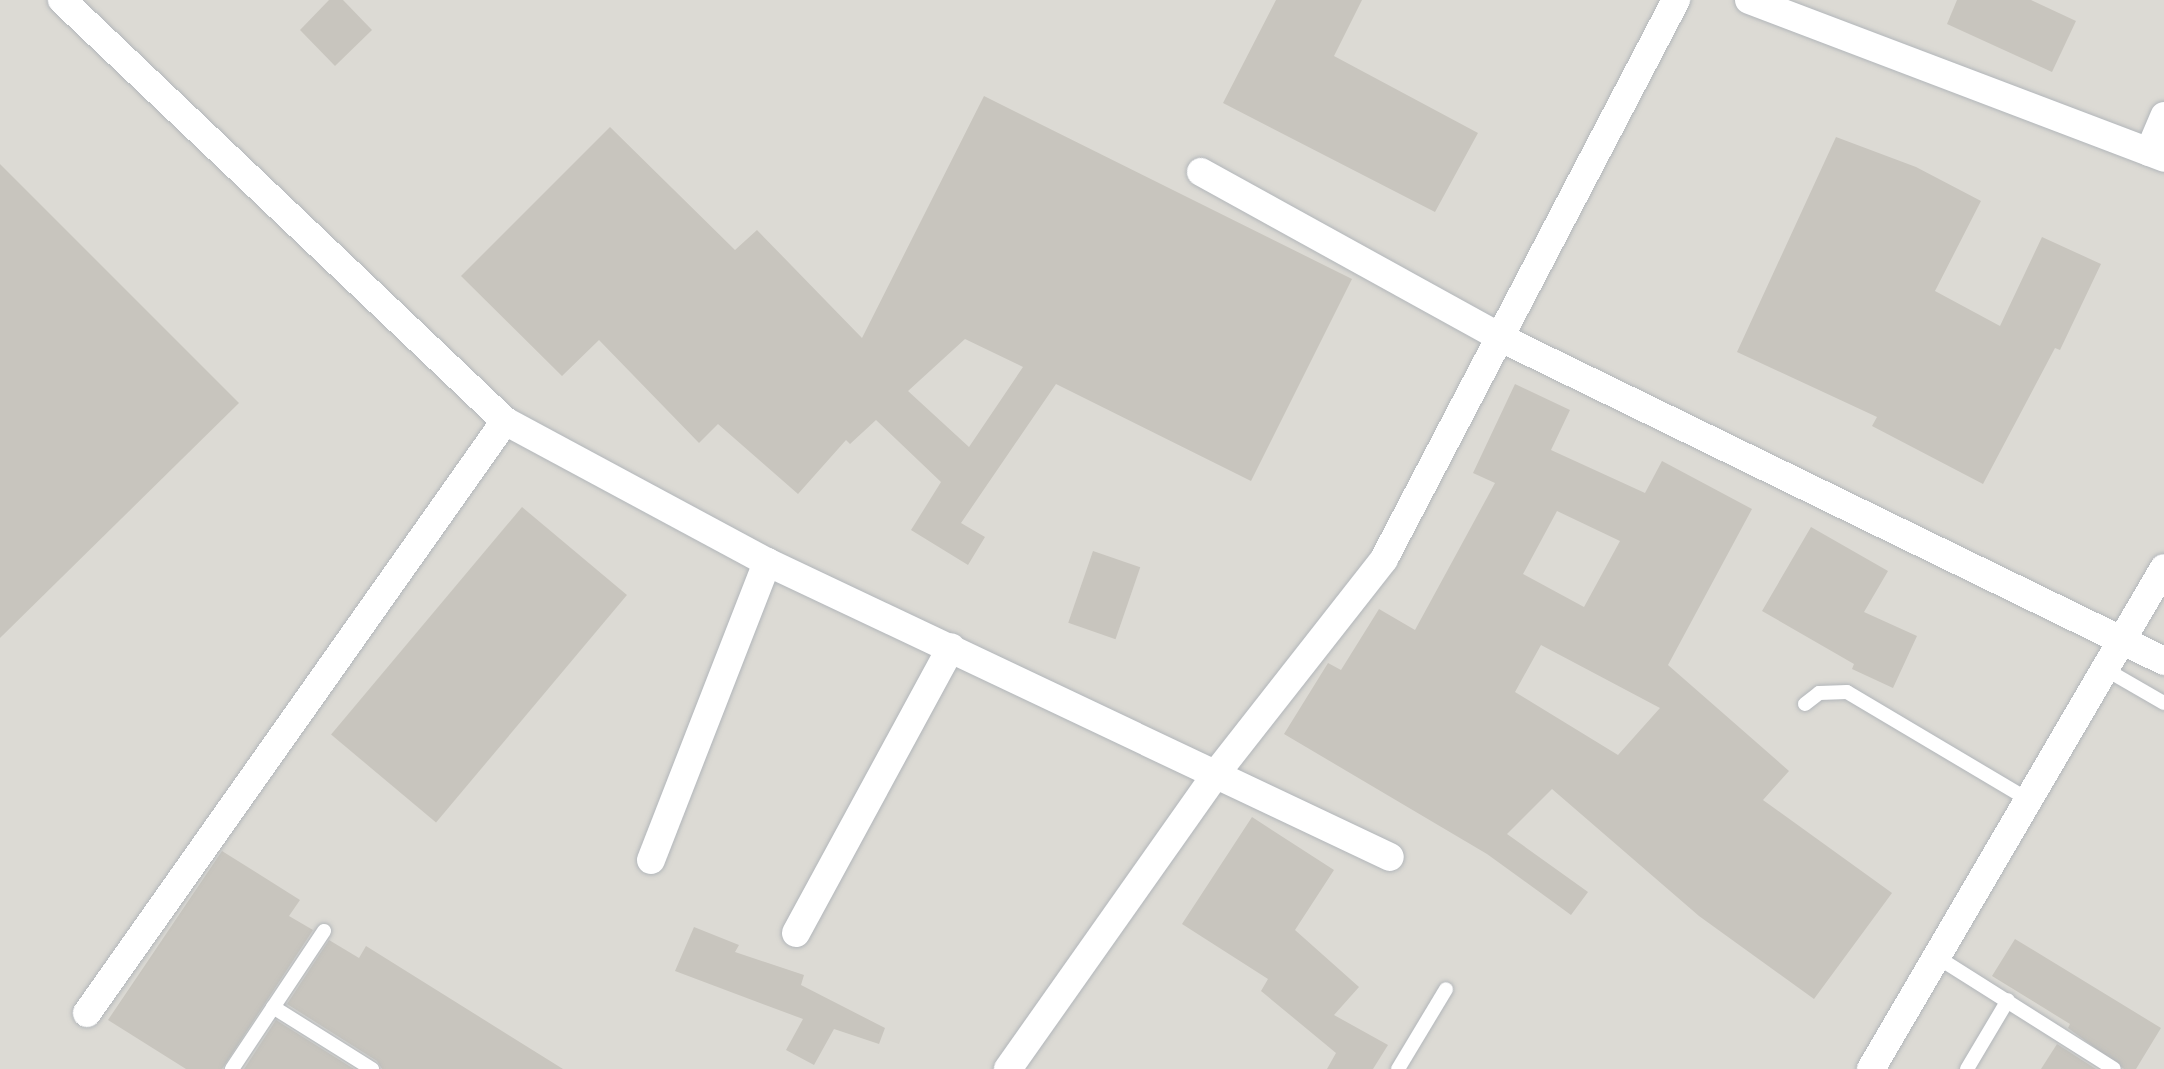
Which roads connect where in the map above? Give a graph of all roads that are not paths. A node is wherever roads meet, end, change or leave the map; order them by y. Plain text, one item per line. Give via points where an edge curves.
1 (62, 0) edge
2 (1676, 0) edge
3 (1749, 0) edge
4 (2164, 117) edge
5 (2157, 155) edge
6 (1201, 172) dead end
7 (1503, 339) junction
8 (505, 421) junction
9 (767, 562) junction
10 (2164, 568) edge
11 (2122, 640) junction
12 (951, 648) junction
13 (2164, 661) edge
14 (2105, 669) junction
15 (2164, 703) edge
16 (1805, 704) dead end
17 (1218, 771) junction
18 (2029, 800) junction
19 (1391, 857) dead end
20 (651, 860) dead end
21 (324, 931) dead end
22 (796, 933) dead end
23 (1937, 957) junction
24 (1446, 989) dead end
25 (2008, 1000) junction
26 (273, 1007) junction
27 (87, 1013) dead end
28 (232, 1069) edge
29 (372, 1069) edge
30 (1009, 1069) edge
31 (1398, 1069) edge
32 (1871, 1069) edge
33 (1967, 1069) edge
34 (2114, 1069) edge

1 - 8 street
2 - 7 street
3 - 5 street
4 - 5 street
6 - 7 street
7 - 11 street
7 - 17 street via 1384,559
8 - 9 street
8 - 27 street
9 - 12 street
9 - 20 street
10 - 11 street
11 - 13 street
11 - 14 street
12 - 17 street
12 - 22 street
14 - 15 lane
14 - 18 street
16 - 18 lane via 1818,693 1847,692
17 - 19 street
17 - 30 street
18 - 23 street
21 - 26 lane
23 - 25 lane
23 - 32 street
24 - 31 lane
25 - 33 lane
25 - 34 lane
26 - 28 lane
26 - 29 lane

